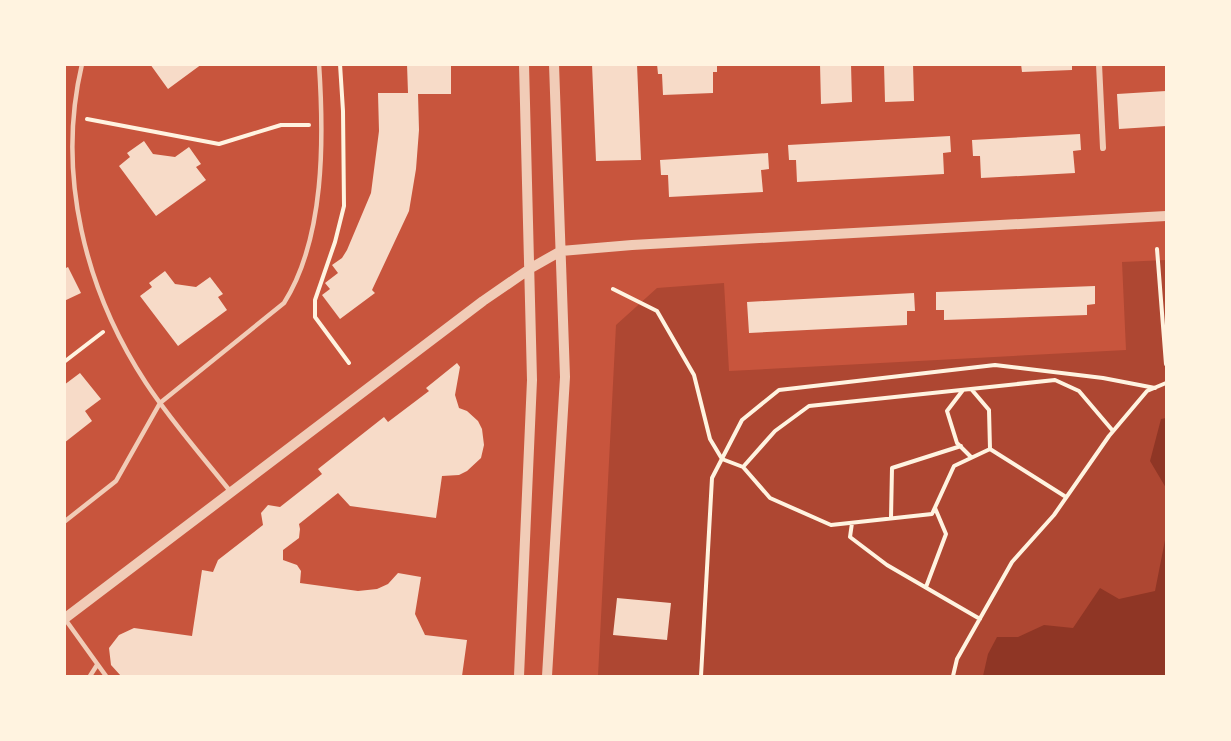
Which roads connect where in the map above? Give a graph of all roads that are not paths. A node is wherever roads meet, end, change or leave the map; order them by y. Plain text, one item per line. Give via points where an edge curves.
1 (82, 64) edge
2 (319, 64) edge
3 (524, 64) edge
4 (554, 64) edge
5 (1099, 64) edge
6 (1103, 148) dead end
7 (1167, 216) edge
8 (561, 251) junction
9 (531, 268) junction
10 (160, 403) junction
11 (230, 491) junction
12 (64, 522) edge
13 (65, 619) edge
14 (97, 665) junction
15 (90, 676) edge
16 (106, 676) edge
17 (519, 676) edge
18 (548, 676) edge

1 - 10 lane via 72,150 82,234 101,297 130,357
2 - 10 lane via 320,169 315,213 296,284 284,303
3 - 9 street
4 - 8 street
5 - 6 street
7 - 8 street
8 - 9 street
8 - 18 street via 564,398
9 - 11 street
9 - 17 street via 531,436
10 - 11 lane
10 - 12 lane via 117,481
11 - 13 street
13 - 14 lane
14 - 15 lane
14 - 16 lane

